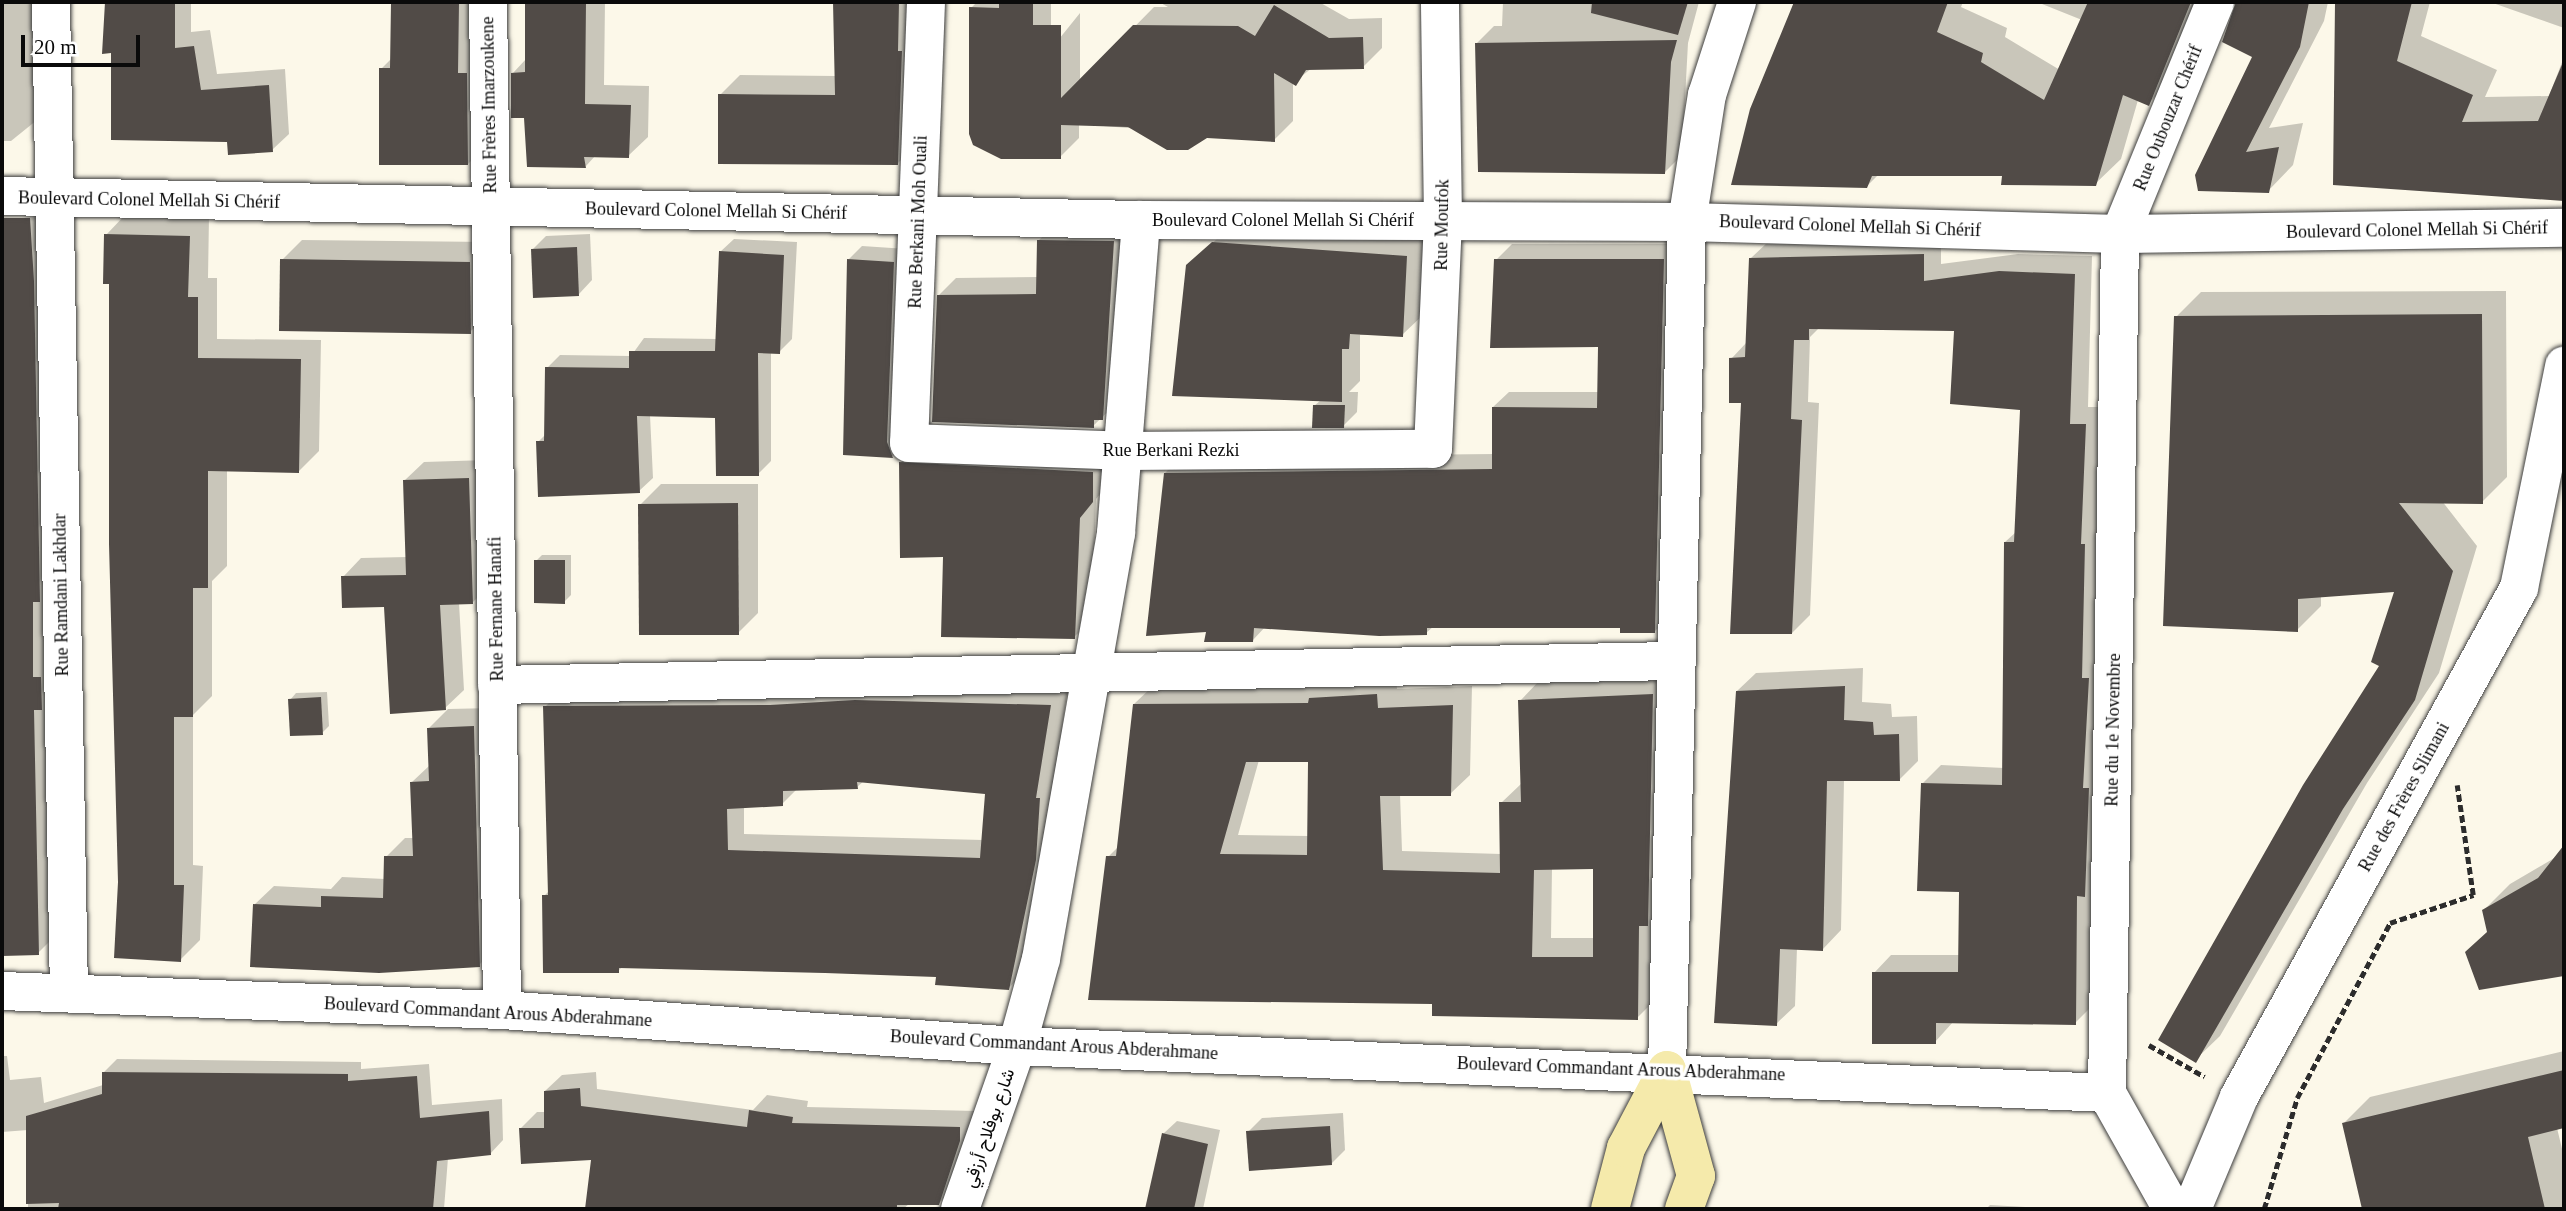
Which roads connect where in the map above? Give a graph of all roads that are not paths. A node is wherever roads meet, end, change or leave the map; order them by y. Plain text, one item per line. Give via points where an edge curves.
1 (51, 2) edge
2 (488, 2) edge
3 (926, 2) edge
4 (1440, 2) edge
5 (1737, 2) edge
6 (2216, 2) edge
7 (2, 196) edge
8 (52, 197) junction
9 (491, 208) junction
10 (919, 215) junction
11 (1141, 220) junction
12 (1443, 220) junction
13 (1687, 222) junction
14 (2564, 228) edge
15 (2120, 233) junction
16 (2564, 366) edge
17 (909, 443) joint
18 (1433, 449) joint
19 (1123, 451) junction
20 (1676, 661) junction
21 (1092, 673) junction
22 (497, 685) junction
23 (2, 991) edge
24 (69, 993) junction
25 (502, 1010) junction
26 (1017, 1045) junction
27 (1667, 1070) junction
28 (2107, 1093) junction
29 (960, 1209) edge
30 (1610, 1209) edge
31 (1684, 1209) edge
32 (2172, 1209) edge
33 (2192, 1209) edge

1 - 8 street, Rue Ramdani Lakhdar
2 - 9 street, Rue Frères Imarzoukene
3 - 10 street, Rue Berkani Moh Ouali
4 - 12 street, Rue Moufok
5 - 13 street via 1707,94
6 - 15 street, Rue Oubouzar Chérif
7 - 8 street, Boulevard Colonel Mellah Si Chérif
8 - 9 street, Boulevard Colonel Mellah Si Chérif
8 - 24 street, Rue Ramdani Lakhdar
9 - 10 street, Boulevard Colonel Mellah Si Chérif
9 - 22 street, Rue Fernane Hanafi
10 - 11 street, Boulevard Colonel Mellah Si Chérif
10 - 17 street, Rue Berkani Moh Ouali
11 - 12 street, Boulevard Colonel Mellah Si Chérif
11 - 19 street, شارع بوفلاح أرزقي
12 - 13 street, Boulevard Colonel Mellah Si Chérif
12 - 18 street, Rue Moufok
13 - 15 street, Boulevard Colonel Mellah Si Chérif
13 - 20 street
14 - 15 street, Boulevard Colonel Mellah Si Chérif
15 - 28 street, Rue du 1e Novembre
16 - 33 street, Rue des Frères Slimani via 2519,588 2239,1097
17 - 19 street, Rue Berkani Rezki
18 - 19 street, Rue Berkani Rezki
19 - 21 street, شارع بوفلاح أرزقي via 1116,533
20 - 21 street
20 - 27 street
21 - 22 street
21 - 26 street, شارع بوفلاح أرزقي via 1041,959
22 - 25 street, Rue Fernane Hanafi
23 - 24 street, Boulevard Commandant Arous Abderahmane
24 - 25 street, Boulevard Commandant Arous Abderahmane
25 - 26 street, Boulevard Commandant Arous Abderahmane
26 - 27 street, Boulevard Commandant Arous Abderahmane
26 - 29 street, شارع بوفلاح أرزقي
27 - 28 street, Boulevard Commandant Arous Abderahmane
27 - 30 main road via 1626,1148
27 - 31 main road via 1696,1176
28 - 32 street

